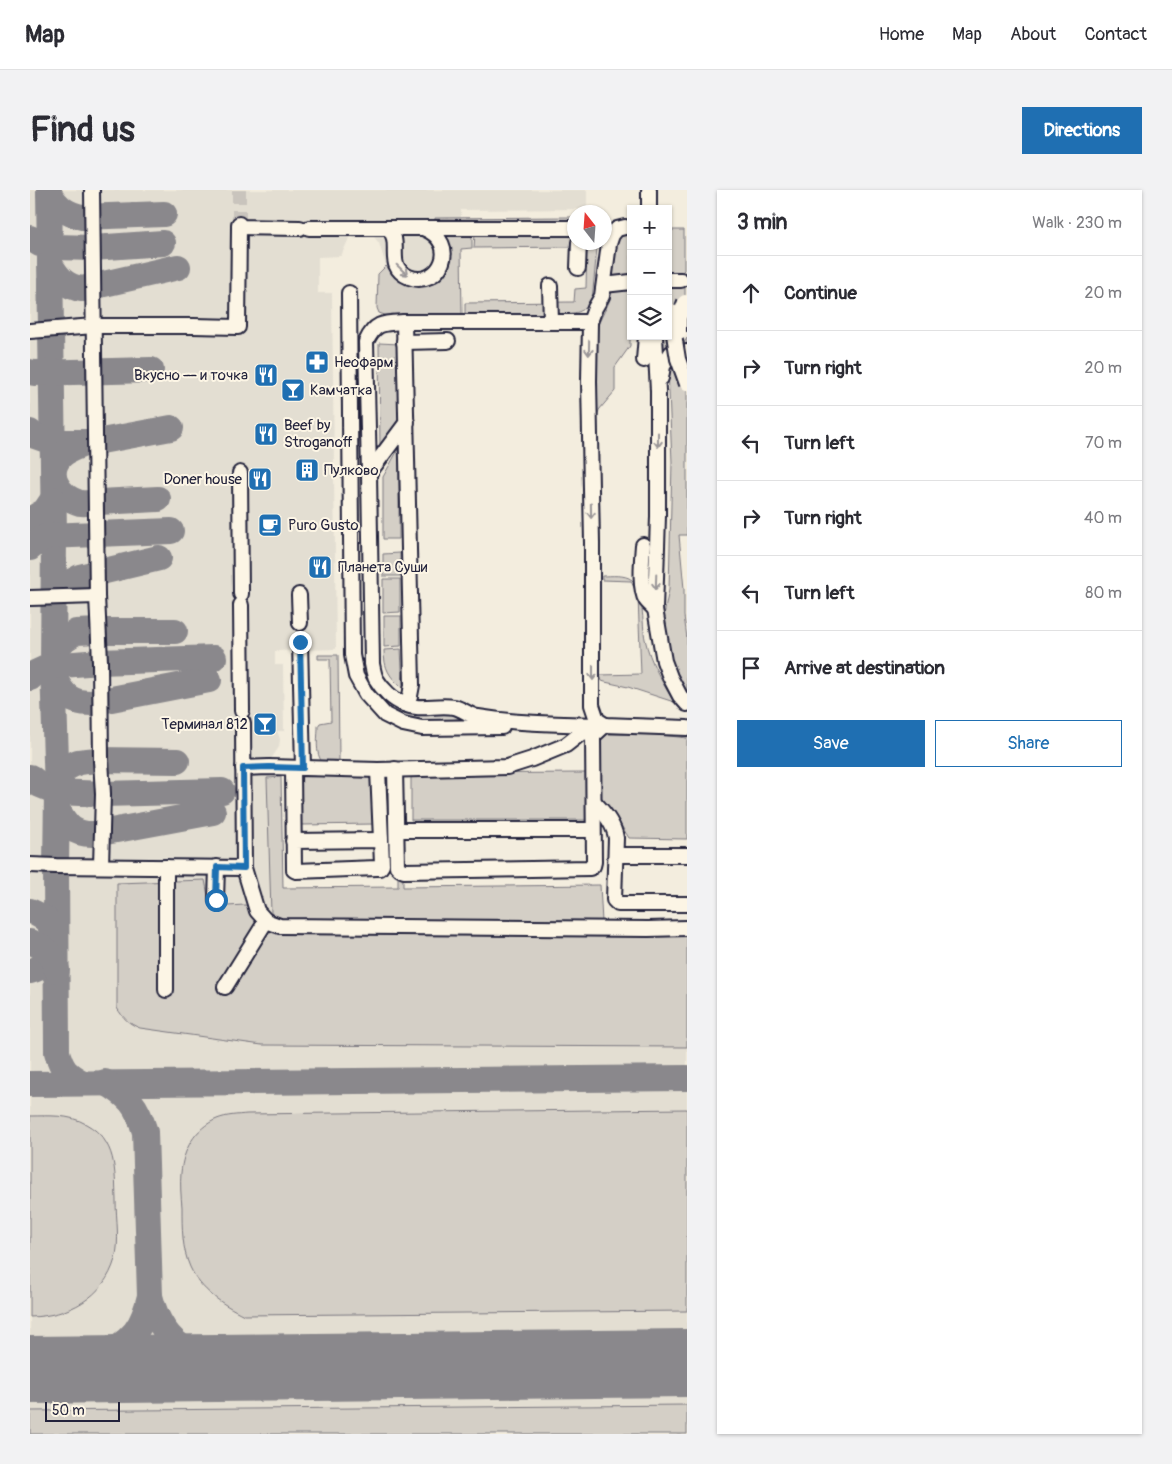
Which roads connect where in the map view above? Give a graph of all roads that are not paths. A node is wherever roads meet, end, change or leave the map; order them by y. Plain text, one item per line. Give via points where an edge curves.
1 (92, 190) edge
2 (649, 190) edge
3 (649, 205) edge
4 (388, 228) junction
5 (423, 228) junction
6 (567, 228) edge
7 (612, 228) edge
8 (612, 235) edge
9 (579, 250) edge
10 (608, 250) edge
11 (578, 268) dead end
12 (627, 282) edge
13 (604, 285) junction
14 (550, 286) dead end
15 (349, 293) dead end
16 (686, 298) edge
17 (404, 322) junction
18 (551, 322) junction
19 (590, 322) junction
20 (672, 322) edge
21 (94, 326) junction
22 (30, 331) edge
23 (646, 340) edge
24 (655, 340) edge
25 (448, 341) dead end
26 (404, 342) junction
27 (671, 353) dead end
28 (686, 354) edge
29 (644, 360) dead end
30 (687, 386) edge
31 (658, 391) junction
32 (407, 422) junction
33 (240, 473) dead end
34 (369, 473) junction
35 (643, 545) dead end
36 (97, 596) junction
37 (299, 596) dead end
38 (30, 598) edge
39 (655, 609) junction
40 (300, 623) dead end
41 (300, 642) dead end
42 (404, 704) junction
43 (687, 704) edge
44 (605, 725) junction
45 (687, 728) edge
46 (243, 768) junction
47 (298, 768) junction
48 (378, 770) junction
49 (395, 770) junction
50 (594, 802) junction
51 (397, 830) junction
52 (593, 830) junction
53 (381, 840) junction
54 (293, 841) junction
55 (687, 855) edge
56 (616, 856) junction
57 (30, 865) edge
58 (101, 866) junction
59 (166, 867) junction
60 (217, 867) junction
61 (244, 868) junction
62 (216, 900) dead end
63 (687, 904) edge
64 (266, 921) junction
65 (687, 928) edge
66 (225, 987) dead end
67 (166, 990) dead end

1 - 21 street
2 - 3 street
4 - 5 street
4 -> 5 street via 395,238 396,263 409,277 419,279 437,271 444,253 437,235
4 - 21 street via 239,226 238,327
5 - 6 street
7 - 8 street via 623,227
9 - 11 street
10 - 13 street
12 - 13 street
13 - 19 street
14 - 18 street
15 - 44 street via 352,655 356,676 366,694 385,715 403,724 422,728 582,728
16 - 28 street, bridge via 679,318 679,332
17 - 18 street
17 - 26 street
17 - 34 street via 376,326 366,342
18 - 19 street
19 -> 44 street via 592,705 597,720
20 - 30 street, bridge via 678,359
21 - 22 street
21 - 36 street
23 - 29 street
24 - 31 street
25 - 26 street
26 - 32 street
27 - 31 street
28 - 30 street
31 -> 39 street
32 - 34 street
32 - 42 street via 412,686
33 - 46 street
34 - 42 street via 372,664 380,684 394,699
35 - 39 street via 643,591
36 - 38 street
36 - 58 street via 103,794
37 - 40 street
39 - 43 street via 664,661
41 - 47 street
42 - 44 street via 415,708 454,707 476,717 523,722
44 - 45 street
44 - 49 street via 580,734 566,745 507,767
44 - 50 street via 593,736
46 - 47 street
46 - 61 street
47 - 48 street
47 - 54 street
48 - 49 street
48 - 53 street
49 - 51 street
50 - 52 street
50 - 56 street via 615,831
51 - 52 street
51 - 52 street via 397,866 404,871 590,868 594,862
53 - 54 street
53 - 54 street via 380,868 296,871
55 - 56 street
56 - 63 street via 615,903
57 - 58 street
58 - 59 street
59 - 60 street
59 - 67 street
60 - 61 street
60 - 62 street
61 - 64 street via 257,911
64 - 65 street via 280,926
64 - 66 street

